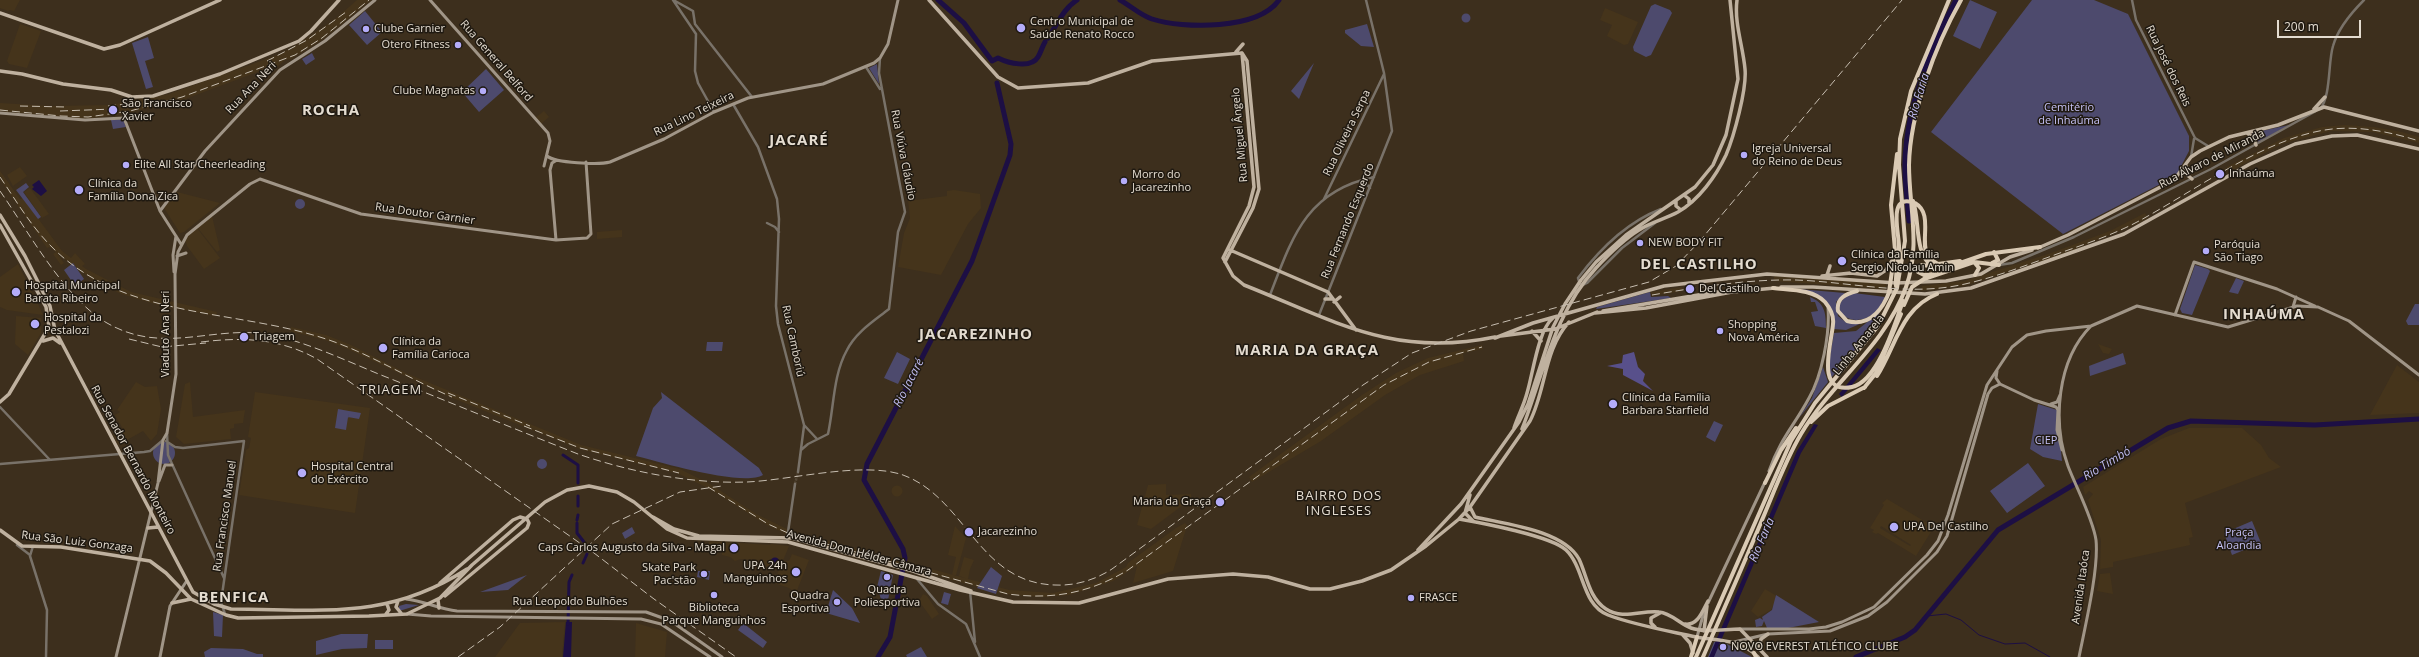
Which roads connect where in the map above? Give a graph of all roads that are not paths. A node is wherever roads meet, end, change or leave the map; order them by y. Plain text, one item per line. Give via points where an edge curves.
1 (220, 0) edge
2 (339, 0) edge
3 (375, 0) edge
4 (430, 0) edge
5 (898, 0) edge
6 (929, 0) edge
7 (1366, 0) edge
8 (1730, 0) edge
9 (1737, 0) edge
10 (1949, 0) edge
11 (1961, 0) edge
12 (2132, 0) edge
13 (2364, 0) edge
14 (674, 1) edge
15 (682, 5) junction
16 (679, 8) junction
17 (0, 13) edge
18 (695, 16) junction
19 (688, 20) junction
20 (703, 35) junction
21 (697, 37) junction
22 (1243, 44) dead end
23 (1236, 52) junction
24 (1242, 52) junction
25 (880, 58) junction
26 (866, 67) junction
27 (0, 71) edge
28 (1384, 73) junction
29 (1381, 81) junction
30 (1386, 84) junction
31 (1379, 86) junction
32 (882, 91) junction
33 (752, 97) junction
34 (2325, 97) junction
35 (734, 104) junction
36 (2329, 106) junction
37 (2321, 108) junction
38 (714, 112) junction
39 (0, 114) edge
40 (2306, 114) junction
41 (2419, 131) edge
42 (2246, 133) junction
43 (2194, 138) junction
44 (1900, 139) junction
45 (2256, 145) junction
46 (2208, 147) junction
47 (2419, 149) edge
48 (547, 156) junction
49 (2191, 157) junction
50 (558, 160) junction
51 (586, 162) junction
52 (2186, 165) junction
53 (544, 166) dead end
54 (1374, 177) junction
55 (2192, 179) junction
56 (1363, 180) junction
57 (1370, 188) junction
58 (1684, 195) junction
59 (1911, 195) junction
60 (1324, 200) junction
61 (1676, 201) junction
62 (1689, 204) junction
63 (1664, 208) junction
64 (1682, 210) junction
65 (160, 211) junction
66 (0, 215) edge
67 (1657, 221) junction
68 (767, 223) dead end
69 (0, 225) edge
70 (779, 233) junction
71 (176, 236) junction
72 (184, 237) junction
73 (556, 240) junction
74 (1622, 241) junction
75 (181, 244) junction
76 (2040, 247) junction
77 (21, 249) junction
78 (1229, 249) junction
79 (16, 251) junction
80 (1994, 252) junction
81 (186, 253) dead end
82 (25, 256) junction
83 (177, 256) junction
84 (1897, 256) junction
85 (20, 259) junction
86 (1960, 261) junction
87 (1226, 262) junction
88 (1974, 262) junction
89 (1988, 263) junction
90 (1999, 265) junction
91 (1830, 266) dead end
92 (1934, 267) junction
93 (1279, 270) junction
94 (1949, 271) junction
95 (175, 275) junction
96 (1975, 275) junction
97 (1827, 276) junction
98 (1813, 277) junction
99 (1773, 288) junction
100 (1897, 288) junction
101 (1906, 289) junction
102 (1857, 291) junction
103 (1328, 292) junction
104 (1937, 294) junction
105 (1270, 295) junction
106 (1340, 297) dead end
107 (2296, 297) junction
108 (1325, 299) junction
109 (1333, 301) junction
110 (1828, 306) junction
111 (2293, 307) junction
112 (2318, 307) junction
113 (1319, 315) junction
114 (2175, 315) junction
115 (1559, 316) junction
116 (1555, 317) junction
117 (1569, 322) junction
118 (1533, 323) junction
119 (1546, 324) junction
120 (2091, 326) junction
121 (1555, 329) junction
122 (2073, 329) junction
123 (1544, 330) junction
124 (1357, 331) junction
125 (1532, 331) junction
126 (1495, 338) junction
127 (2080, 338) junction
128 (1557, 340) junction
129 (1541, 341) junction
130 (38, 346) junction
131 (64, 347) junction
132 (1997, 369) junction
133 (2419, 375) edge
134 (2000, 384) junction
135 (1864, 388) junction
136 (2061, 393) junction
137 (1532, 399) junction
138 (0, 402) edge
139 (2051, 404) junction
140 (0, 407) edge
141 (1802, 422) junction
142 (804, 425) junction
143 (1805, 427) junction
144 (1512, 432) junction
145 (1521, 434) junction
146 (817, 439) junction
147 (164, 441) junction
148 (801, 450) junction
149 (121, 454) junction
150 (2065, 454) junction
151 (1494, 458) junction
152 (50, 460) junction
153 (1501, 463) junction
154 (0, 464) edge
155 (172, 465) junction
156 (1960, 471) junction
157 (798, 472) tunnel mouth
158 (1966, 473) junction
159 (1479, 480) junction
160 (158, 483) junction
161 (1765, 483) junction
162 (795, 484) tunnel mouth
163 (1470, 507) junction
164 (151, 512) junction
165 (1465, 513) junction
166 (1459, 519) junction
167 (1475, 523) junction
168 (158, 527) junction
169 (148, 528) junction
170 (1943, 528) junction
171 (0, 530) edge
172 (1949, 530) junction
173 (787, 539) junction
174 (17, 545) junction
175 (33, 546) junction
176 (1413, 555) junction
177 (30, 556) junction
178 (141, 559) junction
179 (472, 565) junction
180 (1916, 573) junction
181 (1906, 574) junction
182 (916, 577) junction
183 (224, 578) junction
184 (186, 582) junction
185 (1904, 584) junction
186 (436, 587) junction
187 (182, 589) junction
188 (970, 591) junction
189 (191, 599) junction
190 (406, 599) junction
191 (439, 599) junction
192 (399, 601) junction
193 (1708, 601) junction
194 (172, 603) junction
195 (387, 604) junction
196 (431, 604) junction
197 (1707, 606) junction
198 (221, 607) junction
199 (439, 608) junction
200 (1663, 612) junction
201 (402, 614) junction
202 (407, 614) junction
203 (226, 615) junction
204 (385, 615) junction
205 (973, 620) junction
206 (966, 624) junction
207 (1683, 624) junction
208 (1656, 628) junction
209 (1740, 628) junction
210 (1698, 630) junction
211 (1704, 630) junction
212 (1682, 634) junction
213 (1768, 634) junction
214 (1697, 637) junction
215 (1707, 638) junction
216 (1750, 638) junction
217 (1734, 642) junction
218 (975, 644) junction
219 (1759, 648) junction
220 (1694, 656) edge
221 (1756, 656) edge
222 (46, 657) edge
223 (116, 657) edge
224 (160, 657) edge
225 (710, 657) edge
226 (722, 657) edge
227 (980, 657) edge
228 (1703, 657) edge
229 (1767, 657) edge
230 (2078, 657) edge

1 - 17 main road via 120,45 104,49
2 - 27 main road via 299,41 188,86 153,96 135,97 111,90 63,84
3 - 65 main road, Rua Ana Neri via 325,41 280,70 210,145
4 - 48 main road, Rua General Belford via 548,133 550,141
5 - 25 main road via 889,40
6 - 23 main road via 999,79 1009,85 1023,88 1081,84 1148,62
7 - 28 street
8 - 58 main road via 1738,74 1726,135 1707,173 1699,184
9 - 62 main road via 1745,73 1735,124 1722,162 1708,184
10 - 44 highway, Linha Amarela via 1912,91
11 - 59 highway, Linha Amarela via 1945,32 1916,112 1910,155
12 - 43 street, Rua José dos Reis via 2136,20
13 - 34 street via 2346,20 2333,44
14 - 15 street
14 - 16 street
15 - 16 street
15 - 18 street
16 - 19 street
18 - 19 street
18 - 20 street via 695,24
19 - 21 street
20 - 21 street
20 - 33 street
21 - 38 street via 695,71 698,83
22 - 23 main road
23 - 24 main road
24 - 78 main road, Rua Miguel Ângelo via 1254,187 1249,206
24 - 78 main road, Rua Miguel Ângelo via 1247,62 1259,189 1253,208
25 - 26 main road, Rua Lino Teixeira
25 - 32 street via 878,71
26 - 32 street
26 - 33 main road, Rua Lino Teixeira via 823,84
28 - 29 street, Rua Oliveira Serpa
28 - 30 street
29 - 30 street
29 - 31 street, Rua Oliveira Serpa
30 - 31 street
30 - 54 street, Rua Fernando Esquerdo via 1392,132
31 - 60 street, Rua Oliveira Serpa
32 - 146 street, Rua Viúva Cláudio via 905,212 898,232 889,309 865,327 847,350 835,389 828,434
33 - 35 main road, Rua Lino Teixeira
34 - 36 main road
34 - 37 street
34 - 40 main road
35 - 38 main road, Rua Lino Teixeira
35 - 70 street, Rua Camboriú via 767,169 778,204
36 - 37 main road
36 - 41 main road
37 - 40 main road
37 - 45 street, Rua Álvaro de Miranda
38 - 51 main road, Rua Lino Teixeira via 664,139 620,158 604,163
39 - 65 main road via 71,120 124,118
40 - 42 main road via 2278,125
42 - 45 main road via 2253,137
42 - 46 main road via 2229,136
43 - 46 street
43 - 49 street
44 - 84 highway via 1890,212
44 - 100 highway, Linha Amarela via 1905,241
45 - 55 street, Rua Álvaro de Miranda
46 - 49 main road
47 - 104 main road via 2358,135 2332,136 2295,144 2250,164 2119,236 1989,283
48 - 50 main road, Rua Lino Teixeira
48 - 53 main road
49 - 52 main road
50 - 51 main road, Rua Lino Teixeira
50 - 73 main road via 551,164
51 - 73 main road, Rua Doutor Garnier via 591,234 587,238
52 - 55 main road via 2186,174
52 - 76 main road via 2174,180 2068,236
54 - 56 street
54 - 57 street, Rua Fernando Esquerdo
55 - 90 street, Rua Álvaro de Miranda via 2074,237 2012,263
56 - 57 street
56 - 60 street via 1343,188
57 - 103 street, Rua Fernando Esquerdo
58 - 61 main road
58 - 62 main road via 1688,198
59 - 92 highway via 1922,252 1926,261
59 - 101 highway, Linha Amarela via 1915,248
60 - 93 street via 1311,210 1297,228
61 - 63 main road
61 - 64 main road via 1676,206
62 - 64 main road
63 - 67 street via 1646,216 1614,239 1578,278 1580,284 1588,284 1622,248
63 - 74 main road
64 - 67 main road
65 - 71 main road
66 - 77 main road, Rua Senador Bernardo Monteiro
67 - 74 main road
68 - 70 street via 775,227
69 - 79 main road
70 - 142 street, Rua Camboriú via 776,306 778,324
71 - 72 main road
71 - 75 main road
71 - 95 main road, Viaduto Ana Neri via 173,255
72 - 73 main road, Rua Doutor Garnier via 250,184 260,179 361,214
72 - 75 main road, Viaduto Ana Neri
74 - 137 main road via 1589,270 1565,304 1546,345
75 - 83 main road, Viaduto Ana Neri
76 - 80 highway
76 - 90 main road via 2017,254
77 - 79 main road
77 - 82 main road, Rua Senador Bernardo Monteiro
78 - 87 main road, Rua Miguel Ângelo
78 - 87 main road, Rua Miguel Ângelo via 1222,258
78 - 93 main road
79 - 85 main road
80 - 86 highway
80 - 89 highway via 1998,260
81 - 83 main road
82 - 85 main road
82 - 131 main road, Rua Senador Bernardo Monteiro via 50,306 55,330
83 - 95 main road, Viaduto Ana Neri
84 - 86 highway via 1899,242 1896,211 1899,206 1912,202 1922,210 1928,258 1938,264
84 - 97 main road via 1886,270 1877,276 1851,272
84 - 100 highway
84 - 102 highway via 1889,292 1883,306 1872,317 1861,322 1847,321 1838,311 1838,302 1844,295
85 - 130 main road via 48,312 49,327
86 - 92 highway via 1946,268
87 - 105 main road via 1239,282
88 - 89 highway
88 - 94 highway
88 - 96 highway via 1980,268
89 - 90 highway
90 - 96 main road
91 - 97 main road
92 - 94 highway via 1920,265 1917,271 1924,275
93 - 103 main road
93 - 105 street
94 - 135 highway via 1924,279 1912,287 1879,367
95 - 147 main road, Viaduto Ana Neri via 177,355 175,384
96 - 98 main road via 1956,280 1916,284
97 - 98 main road
98 - 115 main road via 1767,274 1664,286
99 - 102 main road via 1813,286
99 - 110 highway via 1811,293
99 - 117 main road via 1716,292 1595,313
100 - 141 highway, Linha Amarela via 1878,326
101 - 110 highway via 1900,311 1878,362 1865,381 1848,387 1836,384 1831,379 1827,361 1833,324
101 - 143 highway, Linha Amarela via 1883,331 1825,399
102 - 104 main road
103 - 108 street, Rua Fernando Esquerdo
103 - 109 main road
104 - 135 highway via 1923,300 1911,311 1878,374
105 - 113 main road
106 - 109 main road
107 - 111 main road
107 - 112 main road
107 - 114 main road via 2194,262
108 - 109 main road
108 - 113 street, Rua Fernando Esquerdo
109 - 124 main road
110 - 161 main road, Linha Amarela via 1827,335 1814,387 1780,441
111 - 112 main road
111 - 114 main road via 2228,327
112 - 133 main road via 2355,325
113 - 124 main road
114 - 120 main road via 2137,306
115 - 116 main road
115 - 117 main road via 1555,321 1557,325
116 - 118 main road
116 - 119 main road
117 - 121 main road
117 - 128 main road, Avenida Dom Hélder Câmara
118 - 119 main road
118 - 126 main road
119 - 121 main road
119 - 123 main road, Avenida Dom Hélder Câmara
120 - 122 main road
120 - 127 main road, Avenida Itaóca
121 - 123 main road
121 - 128 main road, Avenida Dom Hélder Câmara
122 - 127 main road
122 - 132 main road via 2046,331 2023,337 2012,347
123 - 125 main road
123 - 129 main road, Avenida Dom Hélder Câmara
124 - 126 main road via 1375,337 1428,344
125 - 126 main road
125 - 129 main road
127 - 136 main road, Avenida Itaóca via 2072,353
128 - 129 main road via 1550,334
128 - 145 main road, Avenida Dom Hélder Câmara via 1537,407
129 - 144 main road, Avenida Dom Hélder Câmara via 1527,394
130 - 131 main road via 47,338 53,338
130 - 138 main road via 9,394
131 - 149 main road, Rua Senador Bernardo Monteiro
132 - 134 main road via 1996,378
132 - 156 main road via 1987,385
134 - 139 main road via 2034,400
134 - 158 main road via 1992,388 1988,394
135 - 143 highway via 1828,406
136 - 139 main road via 2056,402
136 - 150 main road, Avenida Itaóca via 2061,433
137 - 144 main road, Avenida Dom Hélder Câmara
137 - 145 main road, Avenida Dom Hélder Câmara
139 - 150 main road, Avenida Itaóca via 2058,410 2058,436
140 - 152 street
141 - 161 highway via 1784,444
141 - 220 highway, Linha Amarela via 1778,467
142 - 146 street, Rua Camboriú
142 - 148 street, Rua Camboriú
143 - 228 highway, Linha Amarela via 1788,460
144 - 151 main road, Avenida Dom Hélder Câmara
145 - 153 main road, Avenida Dom Hélder Câmara
146 - 148 street, Rua Viúva Cláudio
147 - 149 street via 150,451
147 - 155 street
147 - 160 main road
147 - 183 street, Rua Francisco Manuel via 183,448 244,441
148 - 157 street
149 - 152 street
149 - 164 main road, Rua Senador Bernardo Monteiro
150 - 230 main road, Avenida Itaóca via 2094,532 2096,547
151 - 153 main road via 1496,464
151 - 159 main road, Avenida Dom Hélder Câmara
152 - 154 street
153 - 163 main road, Avenida Dom Hélder Câmara
155 - 160 main road via 166,465
155 - 183 street
156 - 158 main road via 1964,470
156 - 170 main road
158 - 172 main road
159 - 165 main road via 1467,501
159 - 176 main road, Avenida Dom Hélder Câmara via 1451,516
160 - 164 main road
161 - 193 main road, Linha Amarela
162 - 173 street
163 - 165 main road, Avenida Dom Hélder Câmara
163 - 200 main road via 1475,517 1547,535 1564,542 1578,557 1598,602 1608,610 1631,615 1649,611
164 - 168 main road, Rua Senador Bernardo Monteiro
164 - 169 main road
165 - 166 main road, Avenida Dom Hélder Câmara
165 - 167 main road
166 - 167 main road
166 - 176 main road, Avenida Dom Hélder Câmara
167 - 208 main road via 1543,539 1561,546 1572,557 1597,609 1611,616
168 - 169 main road
168 - 184 main road, Rua Senador Bernardo Monteiro
169 - 178 main road
170 - 172 main road
170 - 181 main road via 1931,551
171 - 174 main road, Rua São Luiz Gonzaga
172 - 180 main road via 1941,547
173 - 179 main road, Avenida Dom Hélder Câmara via 699,536 674,529 617,492 589,486 567,490 554,496
173 - 182 main road, Avenida Dom Hélder Câmara
173 - 188 main road, Avenida Dom Hélder Câmara via 907,569
174 - 175 main road, Rua São Luiz Gonzaga
174 - 177 street
175 - 177 street
175 - 178 main road, Rua São Luiz Gonzaga via 61,547
176 - 188 main road, Avenida Dom Hélder Câmara via 1375,577 1322,590 1304,588 1268,577 1233,574 1168,579 1072,604 1013,602
177 - 222 street via 47,610
178 - 187 main road, Rua São Luiz Gonzaga via 155,564
178 - 223 main road
179 - 186 main road
179 - 191 main road
180 - 181 main road
180 - 185 main road
181 - 185 main road
181 - 209 main road via 1870,610 1831,626 1783,630
182 - 188 main road, Avenida Dom Hélder Câmara
182 - 206 street via 938,604
183 - 198 street, Rua Francisco Manuel
184 - 187 main road
184 - 198 main road via 197,596
185 - 213 main road via 1873,614 1837,629 1824,632
186 - 190 main road
186 - 191 main road via 513,520 520,517 527,519 528,525 525,530
187 - 189 main road, Rua São Luiz Gonzaga
187 - 194 main road
188 - 205 street
189 - 194 main road
189 - 203 main road, Rua São Luiz Gonzaga
190 - 192 main road
190 - 196 main road, Rua Leopoldo Bulhões
191 - 196 main road
191 - 199 main road
192 - 195 main road
192 - 201 main road via 396,607
193 - 197 main road, Linha Amarela
193 - 207 main road via 1696,621
194 - 224 main road
195 - 198 main road via 353,610
195 - 204 main road via 389,610
196 - 199 main road, Rua Leopoldo Bulhões
196 - 202 main road
197 - 210 main road, Linha Amarela
197 - 211 main road
198 - 203 street
199 - 226 main road, Rua Leopoldo Bulhões via 457,611 646,612 672,621
200 - 207 main road
200 - 208 main road via 1651,618 1650,623
201 - 202 main road
201 - 204 main road
202 - 225 main road, Rua Leopoldo Bulhões via 651,621 661,624
203 - 204 main road via 250,618
205 - 206 street
205 - 218 street
206 - 218 street
207 - 210 main road
208 - 212 main road
209 - 211 main road
209 - 216 main road
210 - 211 main road
210 - 214 main road, Linha Amarela
211 - 215 main road
212 - 214 main road
212 - 220 main road via 1690,644
213 - 216 main road
213 - 219 main road via 1761,638
214 - 215 main road
214 - 220 highway
215 - 217 main road
216 - 217 main road
216 - 219 main road
217 - 221 main road
218 - 227 street
219 - 229 main road

